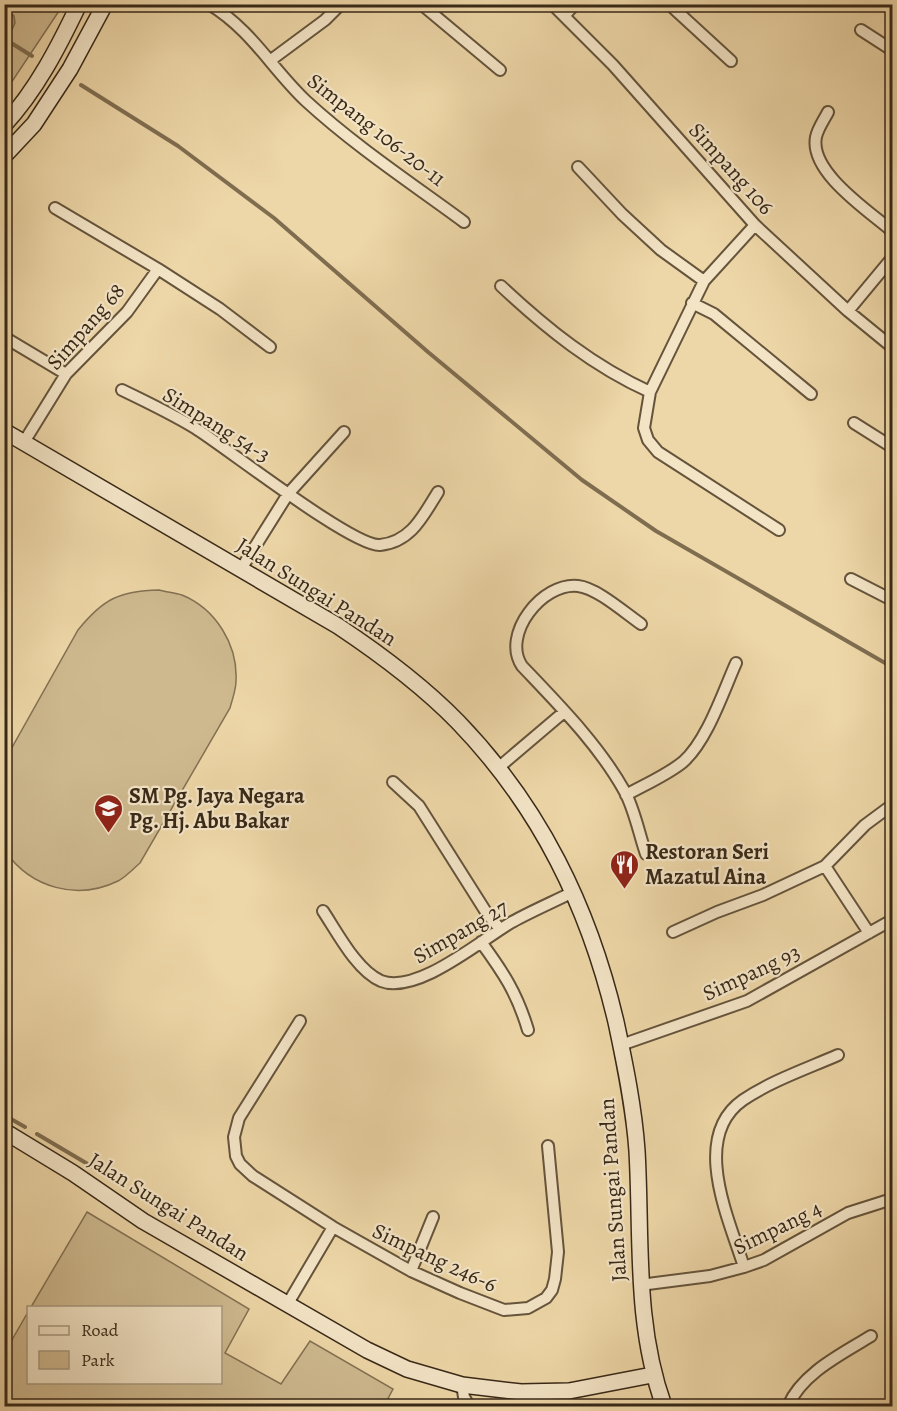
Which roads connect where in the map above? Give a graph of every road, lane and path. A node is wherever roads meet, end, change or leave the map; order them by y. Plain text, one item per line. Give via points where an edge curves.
1 (79, 4) edge
2 (105, 4) edge
3 (208, 4) edge
4 (341, 4) edge
5 (421, 4) edge
6 (552, 4) edge
7 (574, 4) edge
8 (669, 4) edge
9 (564, 16) junction
10 (861, 30) dead end
11 (892, 50) edge
12 (271, 60) junction
13 (731, 62) dead end
14 (500, 70) dead end
15 (828, 112) dead end
16 (4, 124) edge
17 (4, 156) edge
18 (578, 167) dead end
19 (55, 208) dead end
20 (464, 222) dead end
21 (755, 225) junction
22 (892, 231) edge
23 (892, 258) edge
24 (158, 269) junction
25 (704, 281) junction
26 (501, 286) dead end
27 (692, 303) junction
28 (848, 311) junction
29 (4, 337) edge
30 (270, 347) dead end
31 (892, 347) edge
32 (66, 374) junction
33 (122, 390) dead end
34 (650, 392) junction
35 (811, 394) dead end
36 (854, 423) dead end
37 (4, 431) edge
38 (344, 432) dead end
39 (24, 441) junction
40 (892, 447) edge
41 (438, 492) dead end
42 (288, 494) junction
43 (779, 530) dead end
44 (242, 569) junction
45 (852, 579) dead end
46 (892, 600) edge
47 (641, 624) dead end
48 (736, 663) dead end
49 (564, 712) junction
50 (498, 768) junction
51 (393, 782) dead end
52 (626, 795) junction
53 (892, 805) edge
54 (646, 854) dead end
55 (825, 866) junction
56 (573, 892) junction
57 (323, 911) dead end
58 (892, 920) edge
59 (500, 929) junction
60 (673, 932) dead end
61 (869, 933) junction
62 (481, 942) junction
63 (300, 1021) dead end
64 (528, 1030) dead end
65 (621, 1045) junction
66 (838, 1055) dead end
67 (4, 1131) edge
68 (548, 1146) dead end
69 (892, 1199) edge
70 (433, 1217) dead end
71 (333, 1227) junction
72 (744, 1267) junction
73 (411, 1271) junction
74 (640, 1285) junction
75 (287, 1305) junction
76 (872, 1336) dead end
77 (652, 1375) junction
78 (462, 1385) junction
79 (469, 1407) edge
80 (664, 1407) edge
81 (788, 1407) edge

1 - 16 street via 23,102
2 - 17 street via 34,124
3 - 12 street, Simpang 106-20-11 via 251,38
4 - 12 street
5 - 14 street
6 - 9 street, Simpang 106
7 - 9 street
8 - 13 street
9 - 21 street, Simpang 106
10 - 11 street
12 - 20 street, Simpang 106-20-11 via 291,86 324,116
15 - 22 street via 816,136 818,160 832,180
18 - 25 street via 661,250
19 - 24 street
21 - 25 street
21 - 28 street, Simpang 106
23 - 28 street
24 - 30 street
24 - 32 street, Simpang 68 via 127,312
25 - 27 street
26 - 34 street via 577,351
27 - 34 street
27 - 35 street via 714,314
28 - 31 street, Simpang 106
29 - 32 street
32 - 39 street, Simpang 68
33 - 42 street, Simpang 54-3 via 194,427
34 - 43 street via 644,428 652,446
36 - 40 street
37 - 39 street, Jalan Sungai Pandan
38 - 42 street
39 - 44 street, Jalan Sungai Pandan
41 - 42 street, Simpang 54-3 via 415,529 378,546 358,539
42 - 44 street
44 - 50 street, Jalan Sungai Pandan via 338,626 398,669 457,720
45 - 46 street
47 - 49 street via 580,586 554,590 535,607 516,636 516,652 522,666
48 - 52 street via 703,735 689,756
49 - 50 street
49 - 52 street via 588,738
50 - 56 street, Jalan Sungai Pandan via 547,839
51 - 59 street via 419,806
52 - 54 street
53 - 55 street via 865,825
55 - 60 street
55 - 61 street
56 - 59 street, Simpang 27
56 - 65 street, Jalan Sungai Pandan via 596,951
57 - 62 street, Simpang 27 via 358,962 382,981 419,978
58 - 61 street, Simpang 93
59 - 62 street, Simpang 27
61 - 65 street, Simpang 93 via 747,1001
62 - 64 street via 510,983
63 - 71 street, Simpang 246-6 via 239,1118 234,1147 240,1164 252,1176
65 - 74 street, Jalan Sungai Pandan via 637,1149
66 - 72 street via 741,1102 720,1130 715,1152 718,1177
67 - 75 street, Jalan Sungai Pandan via 143,1221
68 - 73 street, Simpang 246-6 via 558,1252 555,1279 546,1298 528,1308 504,1310
69 - 72 street, Simpang 4 via 848,1213
70 - 73 street
71 - 73 street, Simpang 246-6
71 - 75 street
72 - 74 street, Simpang 4 via 710,1276
74 - 77 street, Jalan Sungai Pandan
75 - 78 street, Jalan Sungai Pandan via 387,1360
76 - 81 street via 814,1374
77 - 78 street, Jalan Sungai Pandan via 545,1393
77 - 80 street, Jalan Sungai Pandan
78 - 79 street

